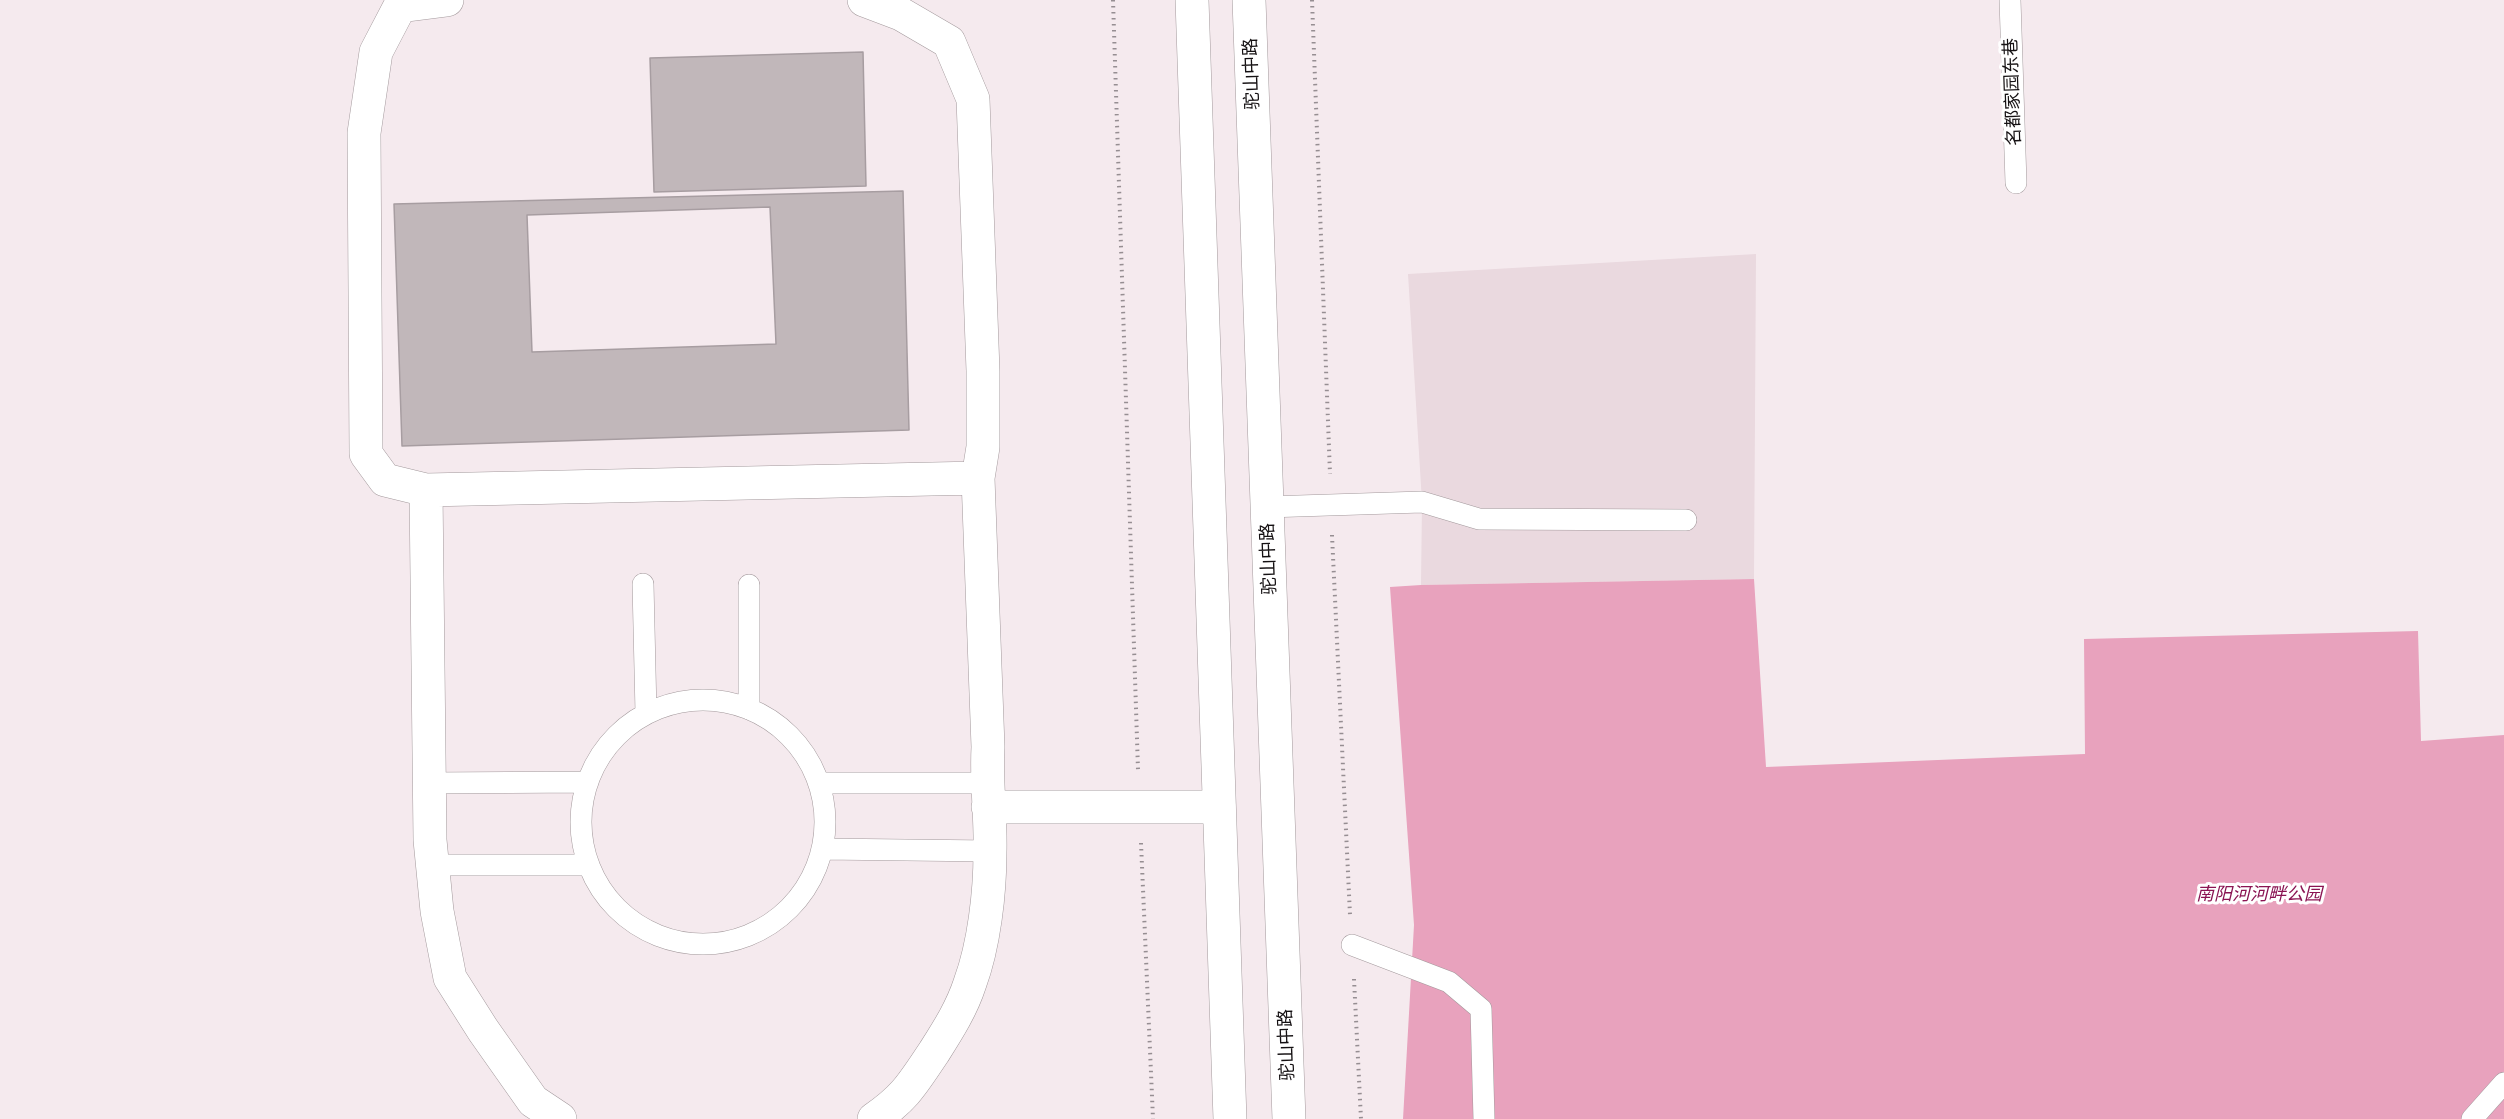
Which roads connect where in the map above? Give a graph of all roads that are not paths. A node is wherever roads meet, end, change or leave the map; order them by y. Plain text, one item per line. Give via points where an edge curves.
1 (447, 0) edge
2 (864, 0) edge
3 (1192, 0) edge
4 (1249, 0) edge
5 (2010, 0) edge
6 (2016, 183) dead end
7 (978, 478) junction
8 (426, 490) junction
9 (1267, 507) junction
10 (1686, 520) dead end
11 (643, 584) dead end
12 (749, 585) dead end
13 (748, 709) junction
14 (646, 713) junction
15 (588, 782) junction
16 (429, 783) junction
17 (819, 783) junction
18 (987, 795) junction
19 (1219, 807) junction
20 (822, 849) junction
21 (990, 851) junction
22 (433, 865) junction
23 (589, 865) junction
24 (1352, 945) road end
25 (2504, 1083) edge
26 (560, 1119) edge
27 (874, 1119) edge
28 (1230, 1119) edge
29 (1289, 1119) edge
30 (1484, 1119) edge
31 (2472, 1119) edge

1 - 8 street via 399,6 376,52 364,133 366,454 385,480
2 - 7 street via 901,14 949,42 973,99 983,371 983,447
3 - 19 street
4 - 9 street, 驼山中路
5 - 6 lane, 名都家园东巷
7 - 8 street
7 - 18 street
8 - 16 street
9 - 10 lane via 1422,502 1479,519
9 - 29 street, 驼山中路
11 - 14 lane
12 - 13 lane
13 - 14 lane via 723,700 685,700
13 - 17 lane via 789,733 812,763
14 - 15 lane via 617,734 593,766
15 - 16 lane
15 - 23 lane via 581,804 582,844
16 - 22 street
17 - 18 lane
17 - 20 lane via 826,835
18 - 19 street via 1139,807
18 - 21 street
19 - 28 street
20 - 21 lane
20 - 23 lane via 816,871 797,903 768,927 731,942 691,945 653,934 620,912 595,881
21 - 27 street via 984,921 971,982 951,1025 920,1075 897,1104
22 - 23 lane
22 - 26 street via 450,978 533,1101
24 - 30 lane via 1449,982 1481,1009
25 - 31 lane

